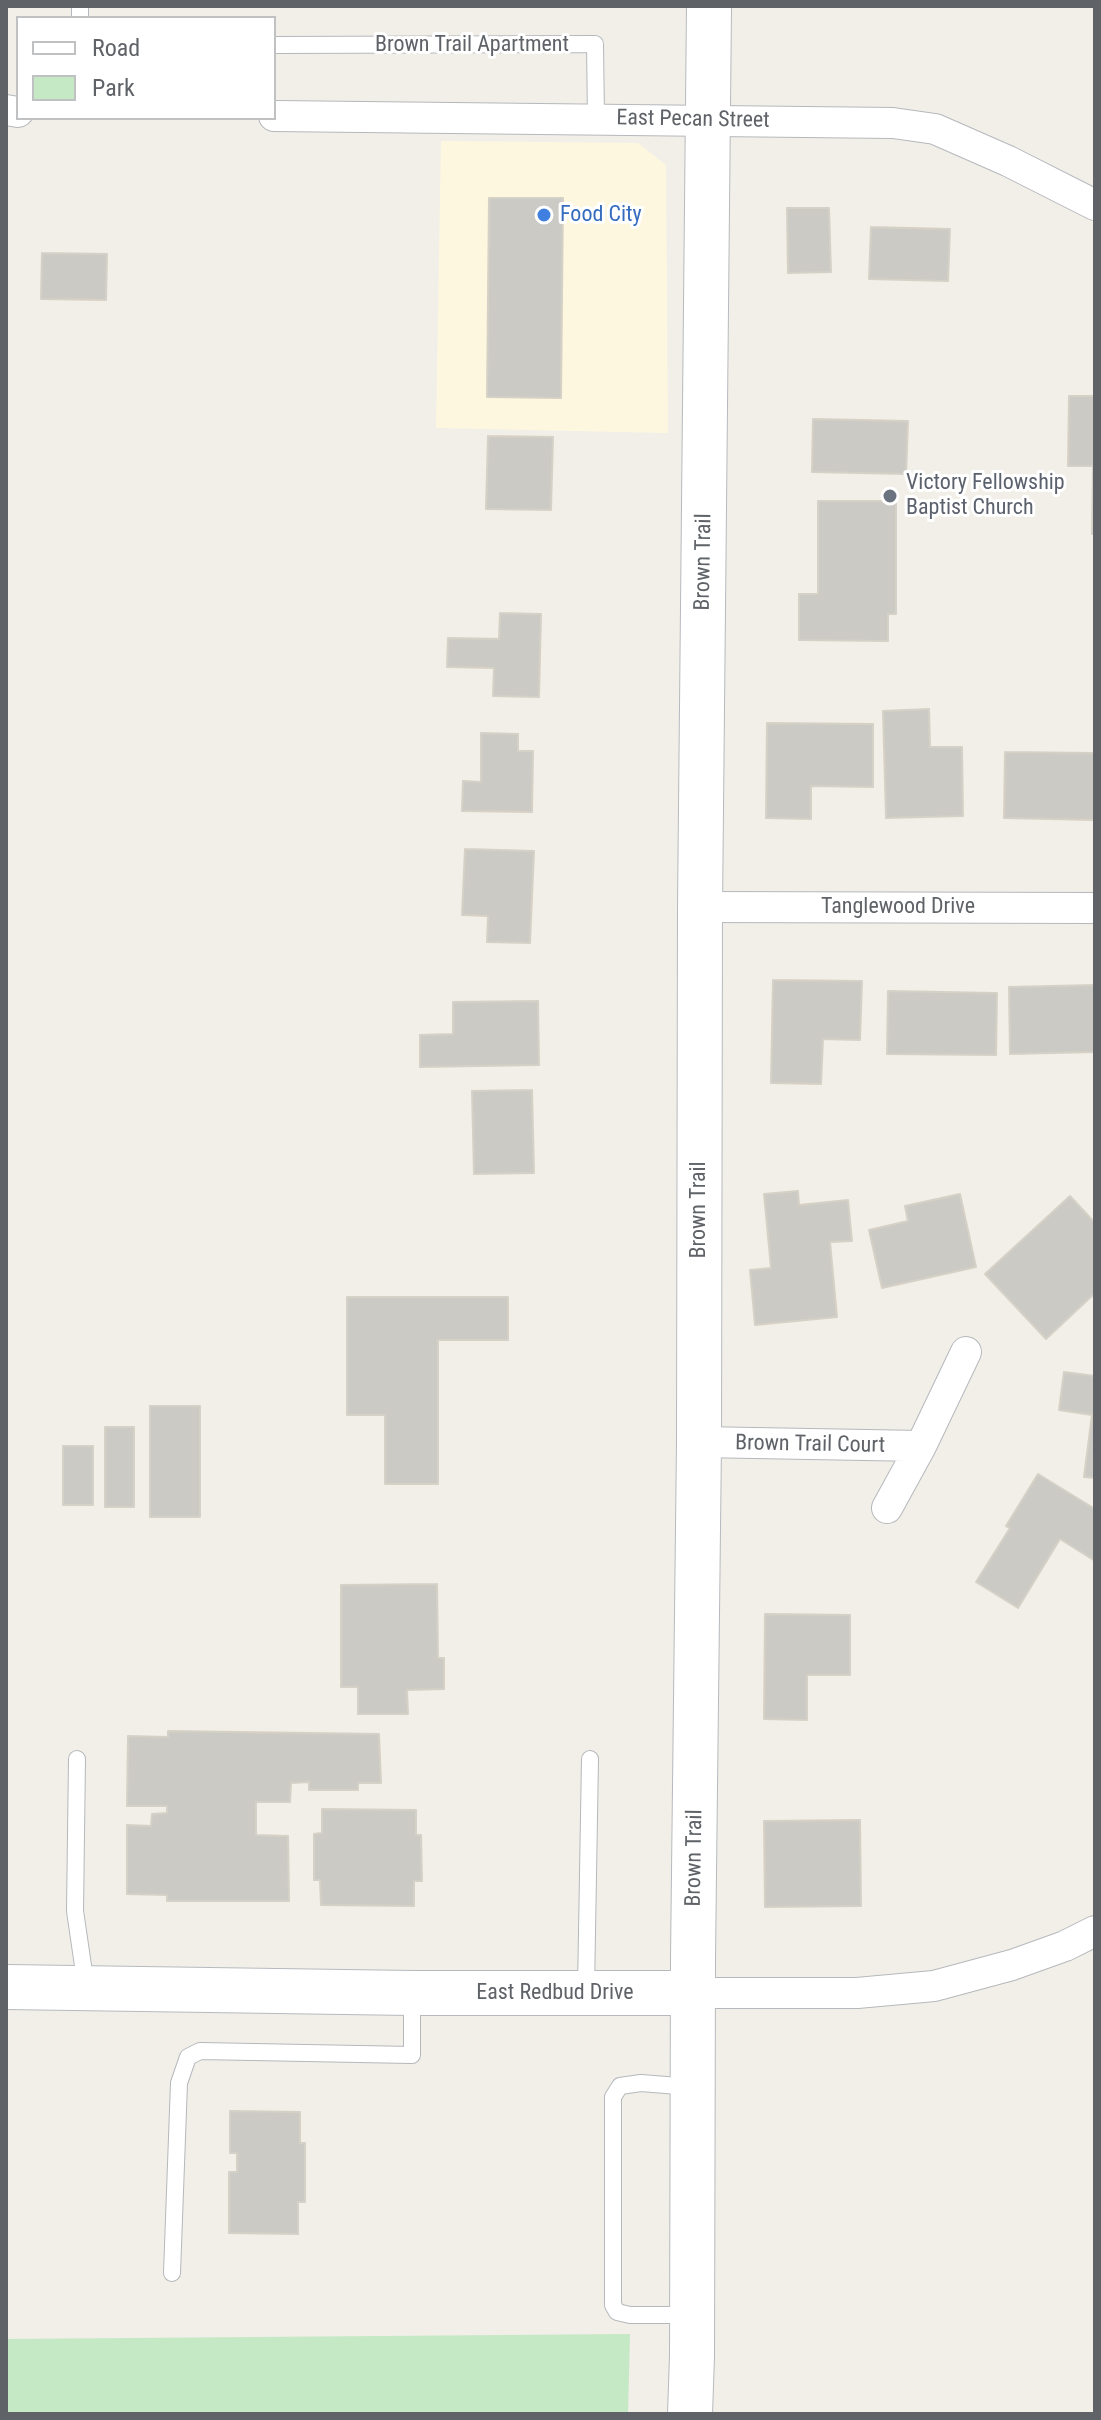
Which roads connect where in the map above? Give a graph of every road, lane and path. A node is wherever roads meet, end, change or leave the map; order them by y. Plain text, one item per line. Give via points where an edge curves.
1 (709, 6) edge
2 (276, 45) edge
3 (276, 116) edge
4 (596, 119) junction
5 (709, 120) junction
6 (1095, 205) edge
7 (700, 907) junction
8 (1095, 908) edge
9 (966, 1352) dead end
10 (699, 1442) junction
11 (921, 1446) junction
12 (887, 1508) dead end
13 (77, 1759) dead end
14 (590, 1759) dead end
15 (1095, 1931) edge
16 (6, 1987) edge
17 (86, 1987) junction
18 (412, 1993) junction
19 (586, 1993) junction
20 (693, 1993) junction
21 (693, 2087) junction
22 (172, 2273) dead end
23 (692, 2315) junction
24 (690, 2414) edge

1 - 5 main road, Brown Trail
2 - 4 lane, Brown Trail Apartment via 595,44
3 - 4 street, East Pecan Street
4 - 5 street, East Pecan Street
5 - 6 street, East Pecan Street via 893,123 935,129
5 - 7 main road, Brown Trail
7 - 8 street, Tanglewood Drive
7 - 10 main road, Brown Trail
9 - 11 street, Brown Trail Court
10 - 11 street, Brown Trail Court
10 - 20 main road, Brown Trail
11 - 12 street, Brown Trail Court
13 - 17 lane via 75,1911
14 - 19 lane
15 - 20 street, East Redbud Drive via 1012,1965 934,1986 857,1993
16 - 17 main road, East Redbud Drive
17 - 18 main road, East Redbud Drive
18 - 19 main road, East Redbud Drive
18 - 22 lane via 412,2055 200,2051 188,2057 179,2083
19 - 20 main road, East Redbud Drive
20 - 21 main road, Brown Trail
21 - 23 main road, Brown Trail
21 - 23 lane via 641,2083 620,2086 613,2097 613,2305 617,2312 630,2315
23 - 24 main road, Brown Trail

